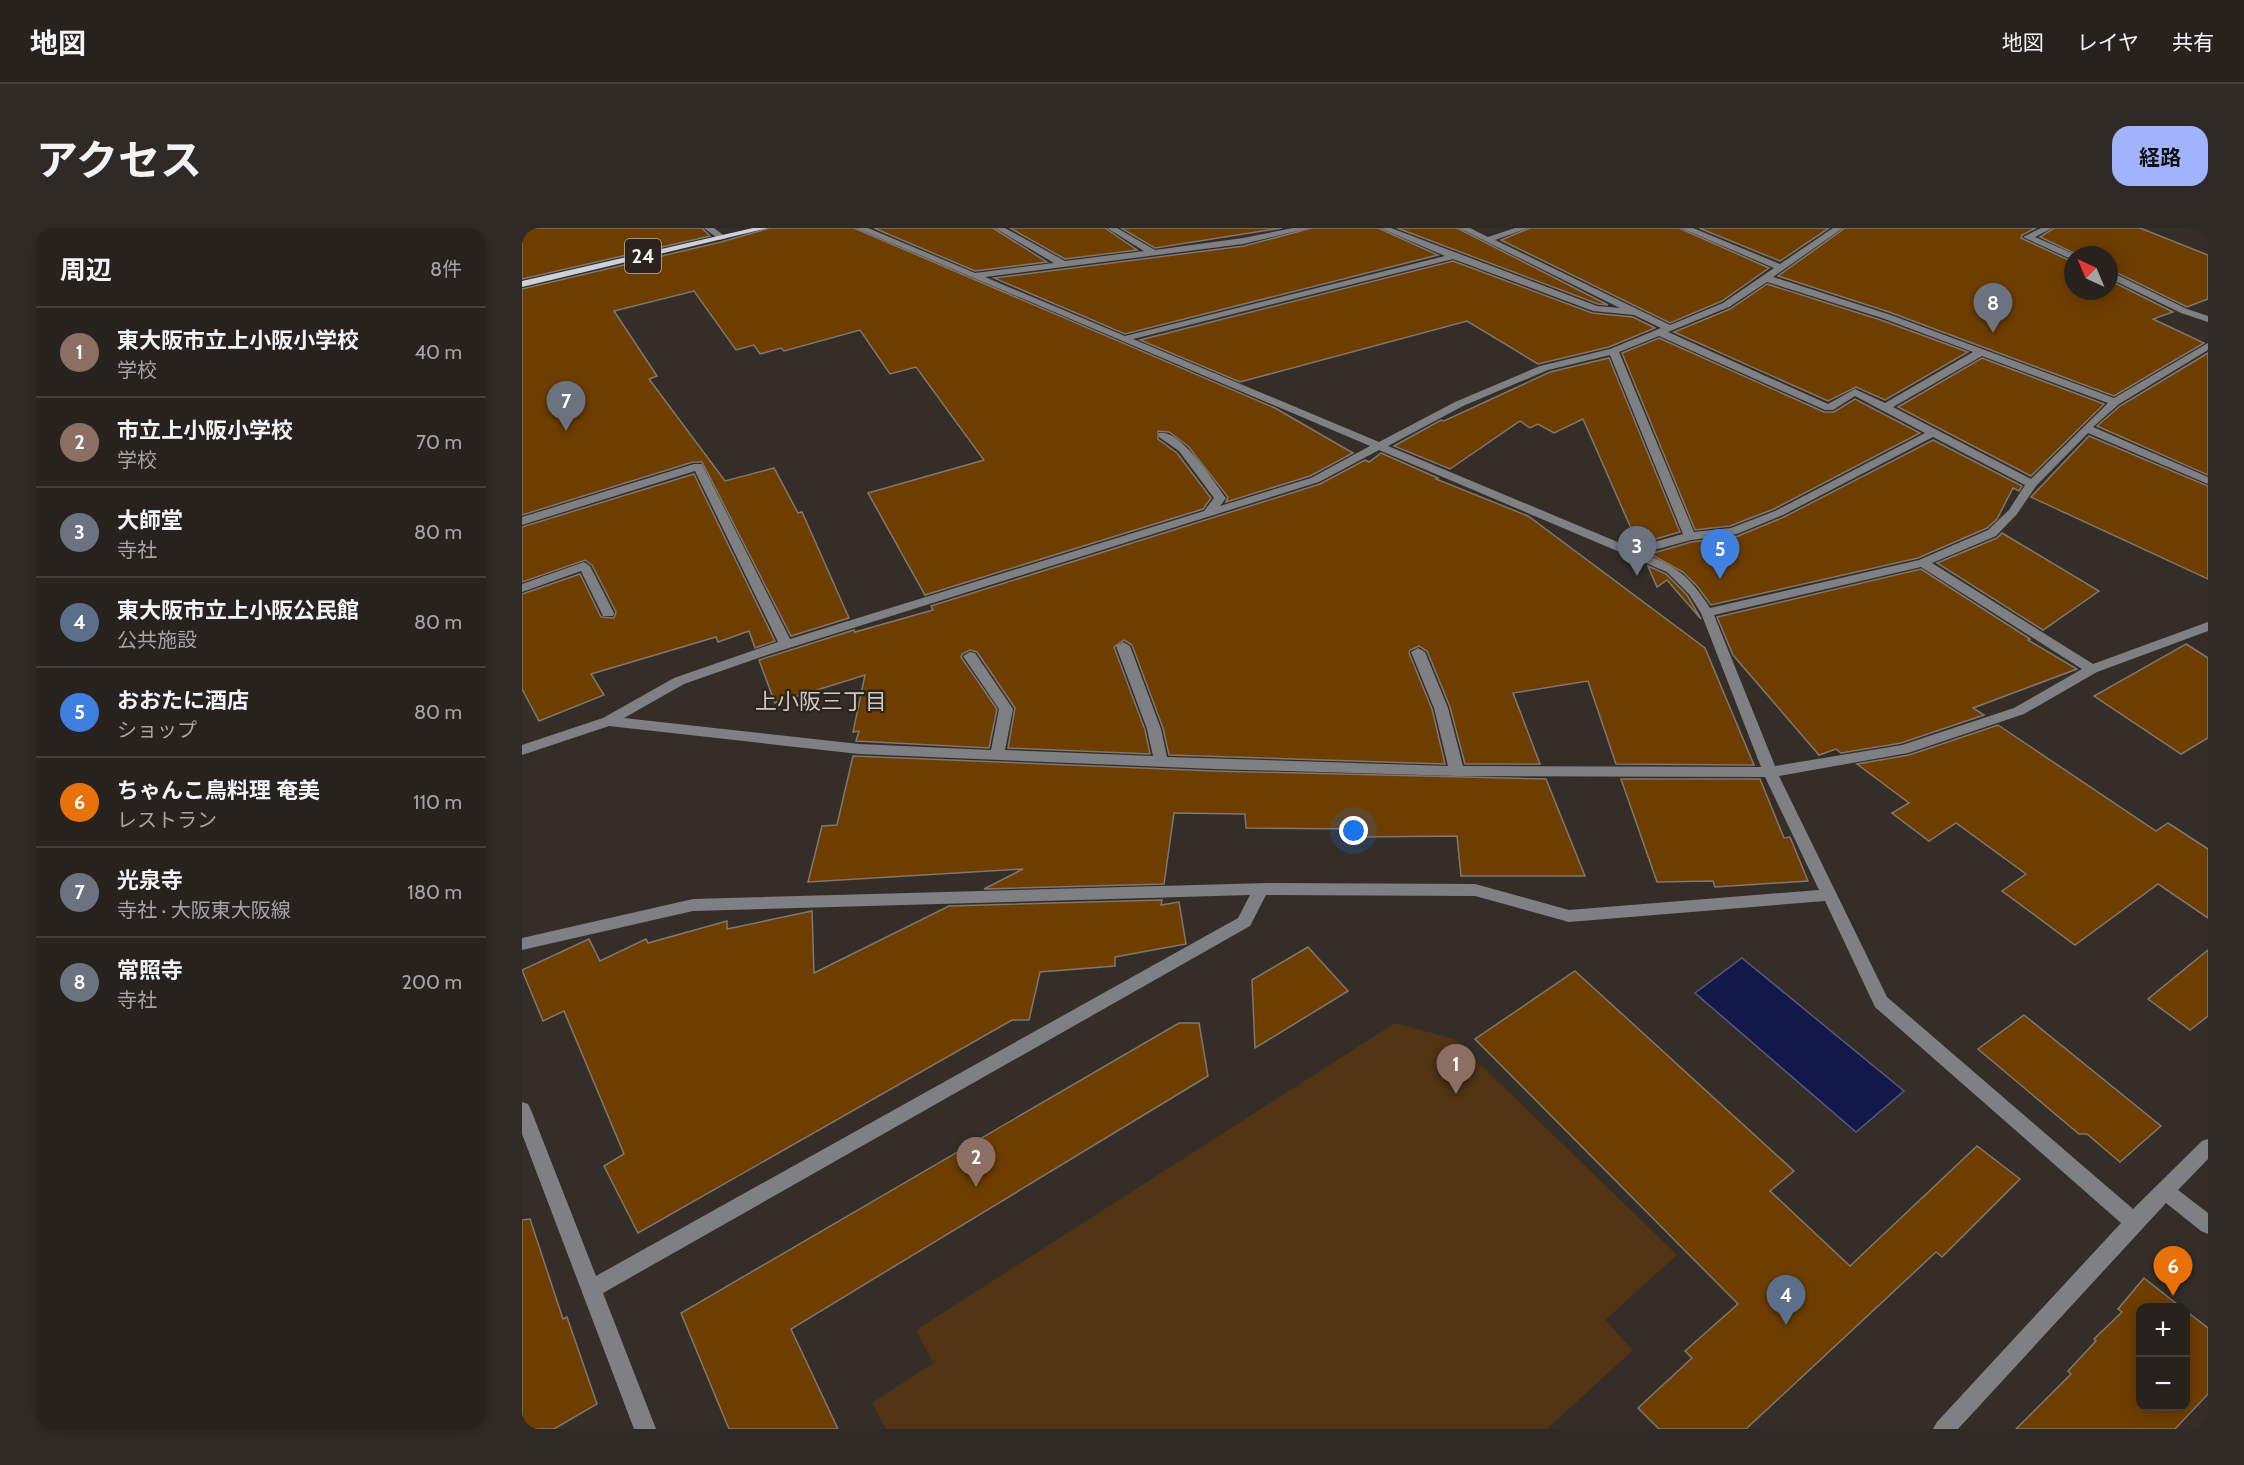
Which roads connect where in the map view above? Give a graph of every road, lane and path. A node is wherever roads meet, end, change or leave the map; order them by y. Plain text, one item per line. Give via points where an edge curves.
1 (708, 228) edge
2 (764, 228) edge
3 (860, 228) edge
4 (999, 228) edge
5 (1111, 228) edge
6 (1306, 228) edge
7 (1384, 228) edge
8 (1463, 228) edge
9 (1524, 228) edge
10 (1685, 228) edge
11 (1839, 228) edge
12 (2048, 228) edge
13 (723, 238) junction
14 (1490, 239) junction
15 (1154, 253) junction
16 (2064, 253) edge
17 (1455, 256) junction
18 (1063, 264) junction
19 (1779, 267) junction
20 (973, 276) junction
21 (1765, 278) junction
22 (2118, 278) edge
23 (522, 284) edge
24 (1638, 312) junction
25 (2208, 319) edge
26 (1666, 331) junction
27 (1123, 339) junction
28 (2208, 346) edge
29 (1613, 351) junction
30 (1981, 352) junction
31 (2115, 402) junction
32 (1884, 408) junction
33 (2086, 428) junction
34 (1933, 433) junction
35 (1163, 435) dead end
36 (1376, 446) junction
37 (2208, 481) edge
38 (2032, 484) junction
39 (1208, 513) junction
40 (522, 521) edge
41 (1690, 536) junction
42 (1635, 551) junction
43 (1923, 563) junction
44 (522, 588) edge
45 (608, 613) dead end
46 (1707, 613) junction
47 (2208, 626) edge
48 (786, 645) junction
49 (1123, 646) dead end
50 (1418, 652) dead end
51 (970, 656) dead end
52 (2092, 669) junction
53 (608, 721) junction
54 (524, 745) edge
55 (997, 754) junction
56 (1161, 762) junction
57 (1457, 771) junction
58 (1770, 772) junction
59 (1261, 890) junction
60 (1829, 895) junction
61 (522, 944) edge
62 (522, 1110) edge
63 (2208, 1147) edge
64 (2165, 1191) junction
65 (2134, 1222) junction
66 (2208, 1225) edge
67 (591, 1289) junction
68 (641, 1427) edge
69 (1944, 1429) edge

1 - 13 street
2 - 13 main road, 24
3 - 20 street
4 - 18 street
5 - 15 street
6 - 15 street
7 - 17 street
8 - 14 street
9 - 14 street
10 - 19 street
11 - 19 street
12 - 16 street via 2027,237
13 - 23 main road, 24
14 - 24 street
15 - 18 street
17 - 24 street via 1596,309
17 - 27 street
18 - 20 street
19 - 21 street
20 - 27 street
21 - 26 street via 1725,305
21 - 30 street
22 - 25 street
24 - 26 street
26 - 29 street
26 - 32 street via 1829,408 1855,392
27 - 36 street
28 - 31 street
29 - 36 street via 1544,368 1459,404
29 - 41 street
30 - 31 street
30 - 32 street
31 - 33 street
32 - 34 street
33 - 37 street
33 - 38 street
34 - 38 street
34 - 41 street via 1779,513 1733,531
35 - 39 street via 1183,449 1220,498
36 - 39 street via 1315,480
36 - 42 street
38 - 43 street via 1992,533
39 - 48 street
40 - 48 street via 699,466
41 - 42 street
42 - 46 street via 1671,569 1694,592
43 - 46 street
43 - 52 street
44 - 45 street via 584,566
46 - 58 street
47 - 52 street
48 - 53 street via 679,681
49 - 56 street via 1154,729
50 - 57 street via 1441,708
51 - 55 street via 1006,709
52 - 58 street via 2019,711 1903,750
53 - 54 street
53 - 55 street via 859,749
55 - 56 street
56 - 57 street
57 - 58 street
58 - 60 street
59 - 60 street via 1475,890 1569,915
59 - 61 street via 693,905
59 - 67 street via 1244,922
60 - 65 street via 1881,1002
62 - 67 street
63 - 64 street
64 - 65 street
64 - 66 street
65 - 69 street
67 - 68 street

